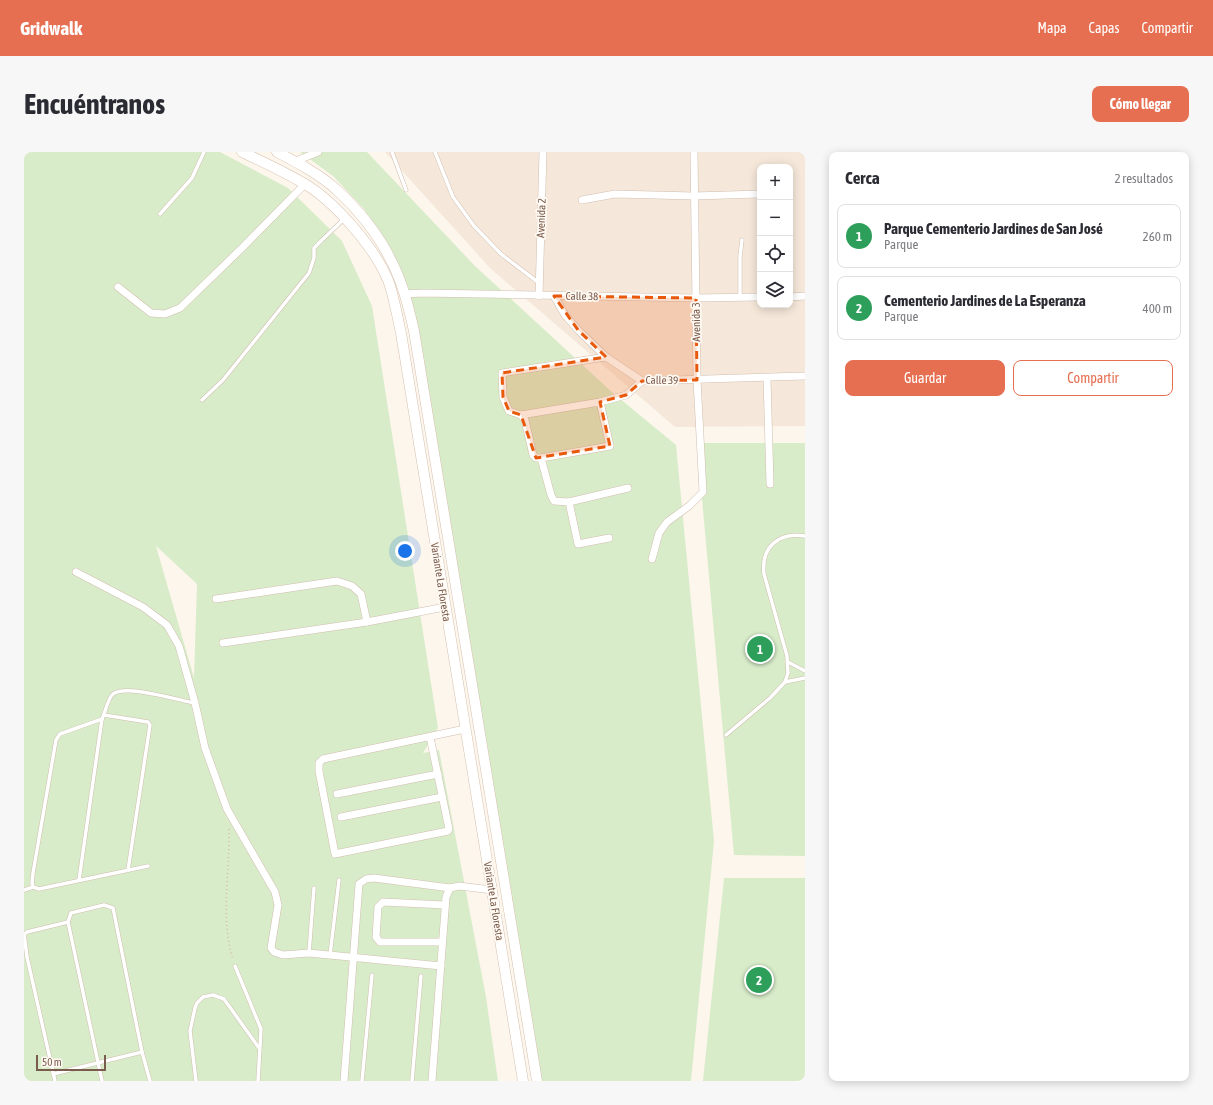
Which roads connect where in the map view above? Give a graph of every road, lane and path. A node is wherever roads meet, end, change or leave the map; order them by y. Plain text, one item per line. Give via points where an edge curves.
1 (204, 152) edge
2 (242, 152) edge
3 (277, 152) edge
4 (318, 152) edge
5 (392, 152) edge
6 (435, 152) edge
7 (543, 152) edge
8 (694, 152) edge
9 (290, 157) edge
10 (305, 184) junction
11 (406, 190) dead end
12 (757, 194) edge
13 (694, 196) junction
14 (582, 200) dead end
15 (160, 214) dead end
16 (345, 218) junction
17 (742, 240) dead end
18 (539, 283) junction
19 (118, 287) dead end
20 (405, 294) junction
21 (539, 296) junction
22 (554, 296) junction
23 (793, 296) edge
24 (805, 296) edge
25 (740, 297) junction
26 (757, 297) edge
27 (696, 298) junction
28 (414, 331) junction
29 (401, 333) junction
30 (606, 357) junction
31 (805, 376) edge
32 (767, 378) junction
33 (697, 380) junction
34 (642, 381) junction
35 (202, 400) dead end
36 (600, 402) junction
37 (521, 415) junction
38 (541, 458) junction
39 (770, 484) dead end
40 (628, 488) dead end
41 (569, 502) junction
42 (805, 536) edge
43 (609, 538) dead end
44 (652, 559) dead end
45 (76, 572) dead end
46 (216, 599) dead end
47 (446, 607) junction
48 (368, 622) junction
49 (223, 642) dead end
50 (788, 662) junction
51 (805, 671) edge
52 (805, 678) edge
53 (785, 682) junction
54 (195, 703) junction
55 (103, 717) junction
56 (478, 718) junction
57 (464, 719) junction
58 (465, 729) junction
59 (726, 735) dead end
60 (430, 738) junction
61 (438, 774) junction
62 (337, 794) dead end
63 (442, 797) junction
64 (341, 817) dead end
65 (228, 827) dead end
66 (148, 866) dead end
67 (128, 870) junction
68 (79, 880) junction
69 (339, 880) dead end
70 (34, 887) junction
71 (314, 888) dead end
72 (450, 888) junction
73 (24, 890) edge
74 (492, 890) junction
75 (445, 905) junction
76 (68, 922) junction
77 (442, 942) junction
78 (310, 953) junction
79 (330, 955) junction
80 (353, 957) junction
81 (235, 966) joint
82 (441, 966) junction
83 (372, 975) dead end
84 (421, 976) dead end
85 (259, 1048) junction
86 (142, 1052) junction
87 (98, 1063) junction
88 (53, 1074) junction
89 (55, 1081) edge
90 (102, 1081) edge
91 (150, 1081) edge
92 (196, 1081) edge
93 (258, 1081) edge
94 (344, 1081) edge
95 (362, 1081) edge
96 (412, 1081) edge
97 (432, 1081) edge
98 (523, 1081) edge
99 (537, 1081) edge

1 - 15 lane via 192,178
2 - 10 main road, Variante La Floresta
3 - 9 main road, Variante La Floresta
4 - 9 street
5 - 11 lane
6 - 18 lane via 453,196 474,226 500,254
7 - 18 street, Avenida 2
8 - 13 street, Avenida 3
9 - 20 main road, Variante La Floresta via 338,191 373,230 387,252
10 - 16 main road, Variante La Floresta
10 - 19 street via 180,308 165,314 151,313
12 - 13 street
13 - 14 street via 615,194
13 - 27 street, Avenida 3
16 - 29 main road, Variante La Floresta via 364,240 388,280
16 - 35 lane via 314,248 309,273 223,380
17 - 25 lane
18 - 21 street
20 - 21 street, Calle 38
20 - 28 main road, Variante La Floresta
21 - 22 street, Calle 38
22 - 27 street, Calle 38
22 - 30 street, Calle 39 via 565,315
23 - 24 street
25 - 26 street, Calle 38
25 - 27 street, Calle 38
27 - 33 street, Avenida 3
28 - 29 main road
28 - 56 main road, Variante La Floresta
29 - 47 main road, Variante La Floresta
30 - 34 street, Calle 39
30 - 37 street via 502,372 503,397 509,412
31 - 32 street, Calle 39
32 - 33 street, Calle 39
32 - 39 street
33 - 34 street, Calle 39
33 - 44 street, Avenida 3 via 703,492 667,522 659,533
34 - 36 street via 626,395
36 - 37 street
36 - 38 street via 610,446
37 - 38 street via 525,420 533,455
38 - 41 street via 554,501
40 - 41 street
41 - 43 street via 578,544
42 - 50 lane via 790,536 774,542 767,550 764,561 764,574
45 - 54 street via 143,607 166,625 179,646
46 - 48 street via 337,581 352,586 361,594
47 - 48 street
47 - 57 main road, Variante La Floresta
48 - 49 street
50 - 51 lane
50 - 53 lane
52 - 53 lane
53 - 59 lane
54 - 55 lane via 129,690 110,697
54 - 78 street via 205,748 227,809 275,892 278,905 271,948 283,955
55 - 67 lane via 148,722 151,728
55 - 68 lane
55 - 70 lane via 60,734 56,740 33,873
56 - 57 main road
56 - 99 main road, Variante La Floresta
57 - 58 main road, Variante La Floresta
58 - 60 street
58 - 74 main road, Variante La Floresta
60 - 61 street
60 - 63 street via 323,759 319,763 335,854 445,833 449,829
61 - 62 street
61 - 63 street
63 - 64 street
65 - 81 path via 229,862 225,894 227,937
66 - 67 lane
67 - 68 lane
68 - 70 lane via 39,889
69 - 79 lane
70 - 73 lane
71 - 78 lane
72 - 74 street via 459,886
72 - 75 street
72 - 80 street via 374,878 361,882 358,888
74 - 98 main road, Variante La Floresta
75 - 77 street
75 - 77 street via 383,902 378,907 376,937 380,942
76 - 86 lane via 71,913 104,905 113,908
76 - 87 lane
76 - 88 lane via 24,934
77 - 82 street
78 - 79 street
79 - 80 street
80 - 82 street
80 - 94 street
81 - 85 lane via 261,1029
82 - 97 street
83 - 95 lane
84 - 96 lane
85 - 92 lane via 224,999 213,995 203,997 195,1008 190,1031
85 - 93 lane
86 - 87 lane
86 - 91 lane
87 - 88 lane
87 - 90 lane
88 - 89 lane

